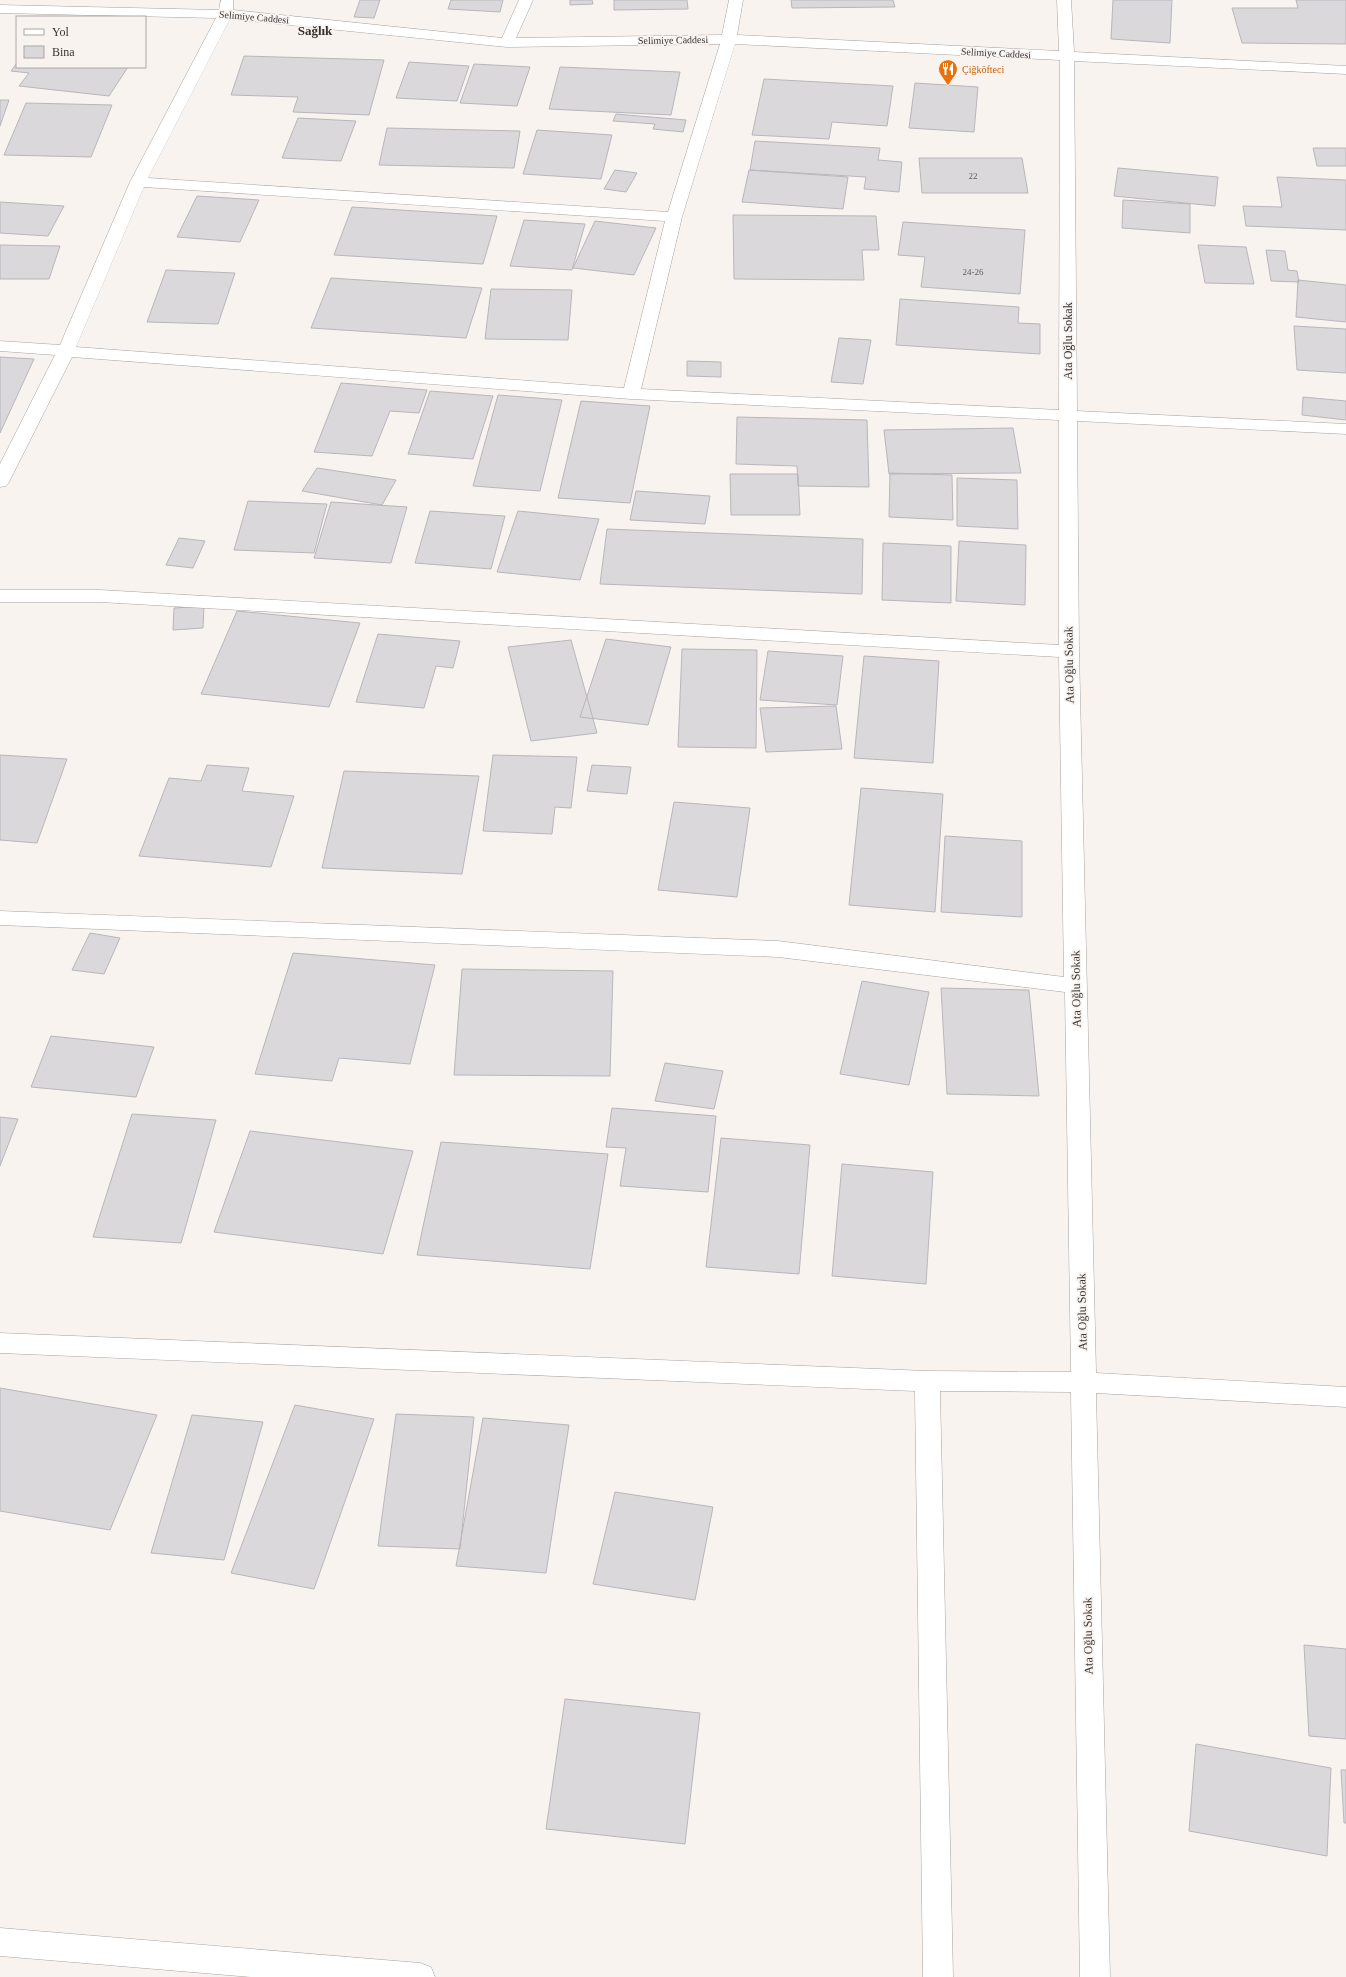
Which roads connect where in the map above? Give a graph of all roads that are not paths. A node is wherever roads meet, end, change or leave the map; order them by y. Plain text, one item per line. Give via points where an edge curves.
1 (526, 0) edge
2 (736, 0) edge
3 (1064, 0) edge
4 (226, 7) edge
5 (0, 9) edge
6 (729, 39) junction
7 (507, 43) junction
8 (1067, 56) junction
9 (1346, 70) edge
10 (138, 182) junction
11 (674, 217) junction
12 (0, 346) edge
13 (66, 351) junction
14 (631, 394) junction
15 (1068, 415) junction
16 (1346, 429) edge
17 (0, 482) edge
18 (0, 596) edge
19 (1069, 652) junction
20 (0, 918) edge
21 (1076, 986) junction
22 (0, 1343) edge
23 (927, 1381) junction
24 (1083, 1382) junction
25 (1346, 1397) edge
26 (0, 1942) edge
27 (420, 1977) edge
28 (938, 1977) edge
29 (1095, 1977) edge

1 - 7 street
2 - 6 street
3 - 8 street, Ata Oğlu Sokak
4 - 5 street, Selimiye Caddesi
4 - 7 street, Selimiye Caddesi
4 - 10 street
6 - 7 street, Selimiye Caddesi
6 - 8 street, Selimiye Caddesi
6 - 11 street
8 - 9 street, Selimiye Caddesi
8 - 15 street, Ata Oğlu Sokak
10 - 11 street
10 - 13 street
11 - 14 street
12 - 13 street
13 - 14 street
13 - 17 street
14 - 15 street
15 - 16 street
15 - 19 street, Ata Oğlu Sokak
18 - 19 street via 108,597
19 - 21 street, Ata Oğlu Sokak
20 - 21 street via 778,949
21 - 24 street, Ata Oğlu Sokak
22 - 23 street
23 - 24 street
23 - 28 street
24 - 25 street
24 - 29 street, Ata Oğlu Sokak
26 - 27 street

